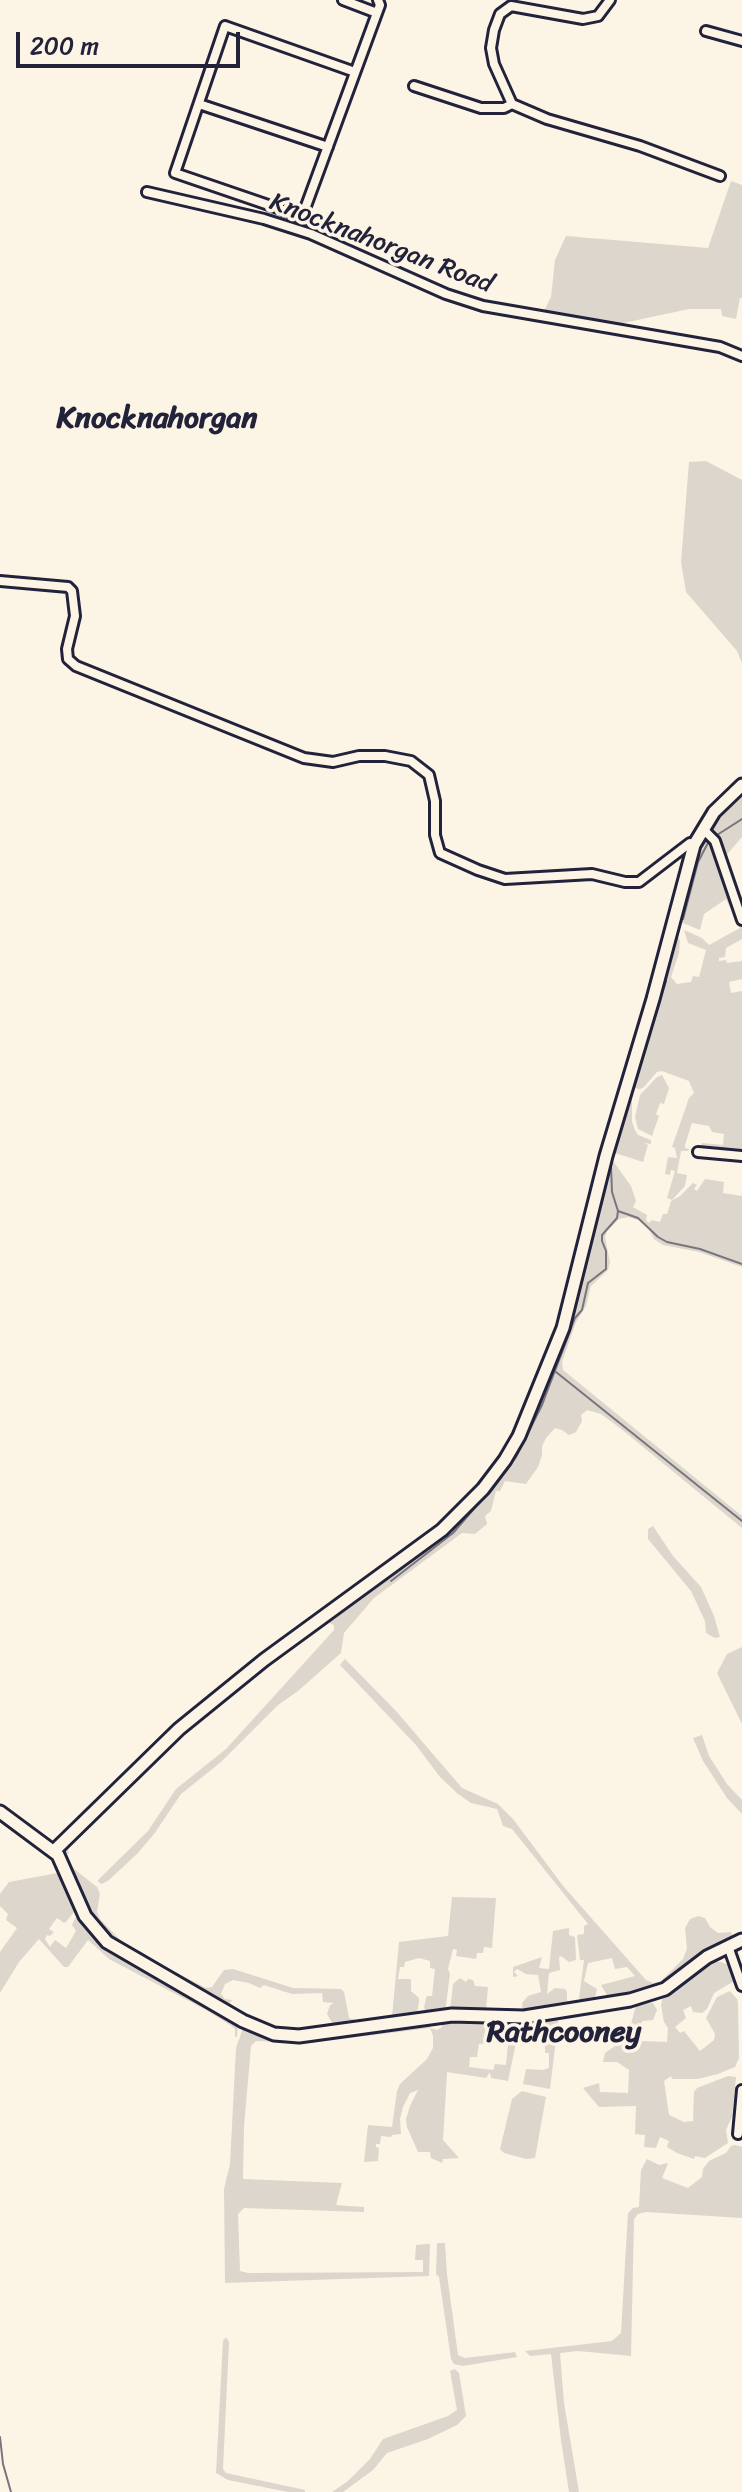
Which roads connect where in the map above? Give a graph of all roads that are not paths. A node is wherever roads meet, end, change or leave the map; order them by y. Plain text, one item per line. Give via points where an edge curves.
1 (343, 0) edge
2 (378, 0) edge
3 (610, 0) edge
4 (377, 13) junction
5 (706, 31) dead end
6 (742, 41) edge
7 (355, 72) junction
8 (414, 86) dead end
9 (199, 104) junction
10 (512, 104) junction
11 (328, 147) junction
12 (720, 176) dead end
13 (147, 192) dead end
14 (306, 206) dead end
15 (324, 224) dead end
16 (742, 356) edge
17 (0, 581) edge
18 (742, 785) edge
19 (703, 829) junction
20 (694, 845) junction
21 (742, 920) edge
22 (698, 1152) dead end
23 (742, 1156) edge
24 (0, 1812) edge
25 (54, 1851) junction
26 (742, 1940) edge
27 (728, 1946) junction
28 (742, 1986) edge
29 (742, 2090) edge
30 (738, 2134) dead end

1 - 4 street
2 - 4 street
3 - 10 street via 598,16 583,19 511,6 500,14 491,48
4 - 7 street
5 - 6 street
7 - 9 street via 225,26
7 - 11 street
8 - 10 street via 481,108
9 - 11 street
9 - 15 street via 175,173
10 - 12 street
11 - 14 street
13 - 16 street, Knocknahorgan Road via 311,234 483,306 720,347
17 - 20 street via 72,591 75,616 67,649 76,666 304,758 333,762 385,756 411,761 429,775 440,853 478,870 505,879 592,874 639,882
18 - 19 street
19 - 20 street
19 - 21 street via 715,841
20 - 25 street via 606,1156 567,1317 505,1460 442,1530 179,1729
22 - 23 street
24 - 25 street
25 - 27 street via 85,1916 107,1942 243,2021 286,2036 447,2015 524,2017 630,2000 665,1989
26 - 27 street
27 - 28 street
29 - 30 street

